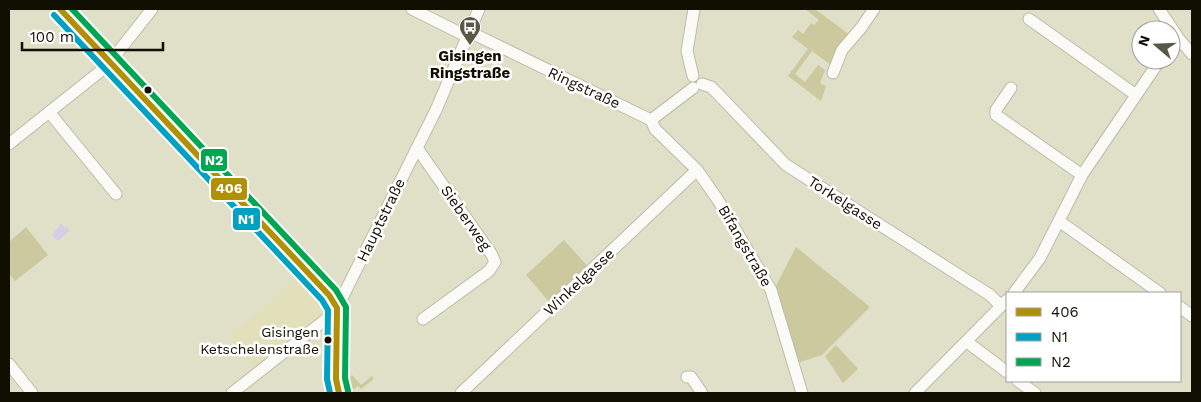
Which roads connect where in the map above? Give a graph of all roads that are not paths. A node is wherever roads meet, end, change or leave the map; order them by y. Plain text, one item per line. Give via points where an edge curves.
1 (60, 9) edge
2 (152, 9) edge
3 (412, 9) edge
4 (479, 9) edge
5 (694, 9) edge
6 (874, 9) edge
7 (1029, 19) dead end
8 (469, 34) junction
9 (1181, 47) edge
10 (1192, 54) edge
11 (109, 62) junction
12 (1153, 70) edge
13 (833, 73) dead end
14 (696, 82) junction
15 (1011, 88) dead end
16 (1136, 95) junction
17 (49, 112) junction
18 (651, 120) junction
19 (9, 144) edge
20 (417, 148) junction
21 (697, 170) junction
22 (1082, 175) junction
23 (116, 194) dead end
24 (1059, 221) junction
25 (1015, 292) edge
26 (1159, 292) edge
27 (1004, 303) edge
28 (337, 308) junction
29 (1181, 308) edge
30 (1192, 316) edge
31 (423, 318) dead end
32 (967, 342) junction
33 (9, 364) edge
34 (1006, 371) edge
35 (687, 377) dead end
36 (1019, 382) edge
37 (32, 393) edge
38 (232, 393) edge
39 (339, 393) edge
40 (461, 393) edge
41 (702, 393) edge
42 (802, 393) edge
43 (915, 393) edge
44 (1035, 393) edge

1 - 11 main road
2 - 11 street
3 - 8 street, Ringstraße via 462,34
4 - 8 street, Hauptstraße
5 - 14 street via 687,52
6 - 13 street via 842,50
7 - 16 street
8 - 18 street, Ringstraße
8 - 20 street, Hauptstraße
9 - 10 street
11 - 17 street
11 - 28 main road via 329,295
12 - 16 street
14 - 18 street
14 - 27 street, Torkelgasse via 711,87 780,161
15 - 22 street via 996,110 996,116
16 - 22 street
17 - 19 street
17 - 23 street
18 - 21 street, Bifangstraße via 655,129
20 - 28 street, Hauptstraße
20 - 31 street, Sieberweg via 495,262 489,271
21 - 40 street, Winkelgasse
21 - 42 street, Bifangstraße via 771,290
22 - 24 street
24 - 25 street via 1039,258
24 - 26 street
27 - 32 street
28 - 38 street, Hauptstraße
28 - 39 main road via 336,379
29 - 30 street
32 - 34 street
32 - 43 street
33 - 37 street
35 - 41 street via 695,380
36 - 44 street

